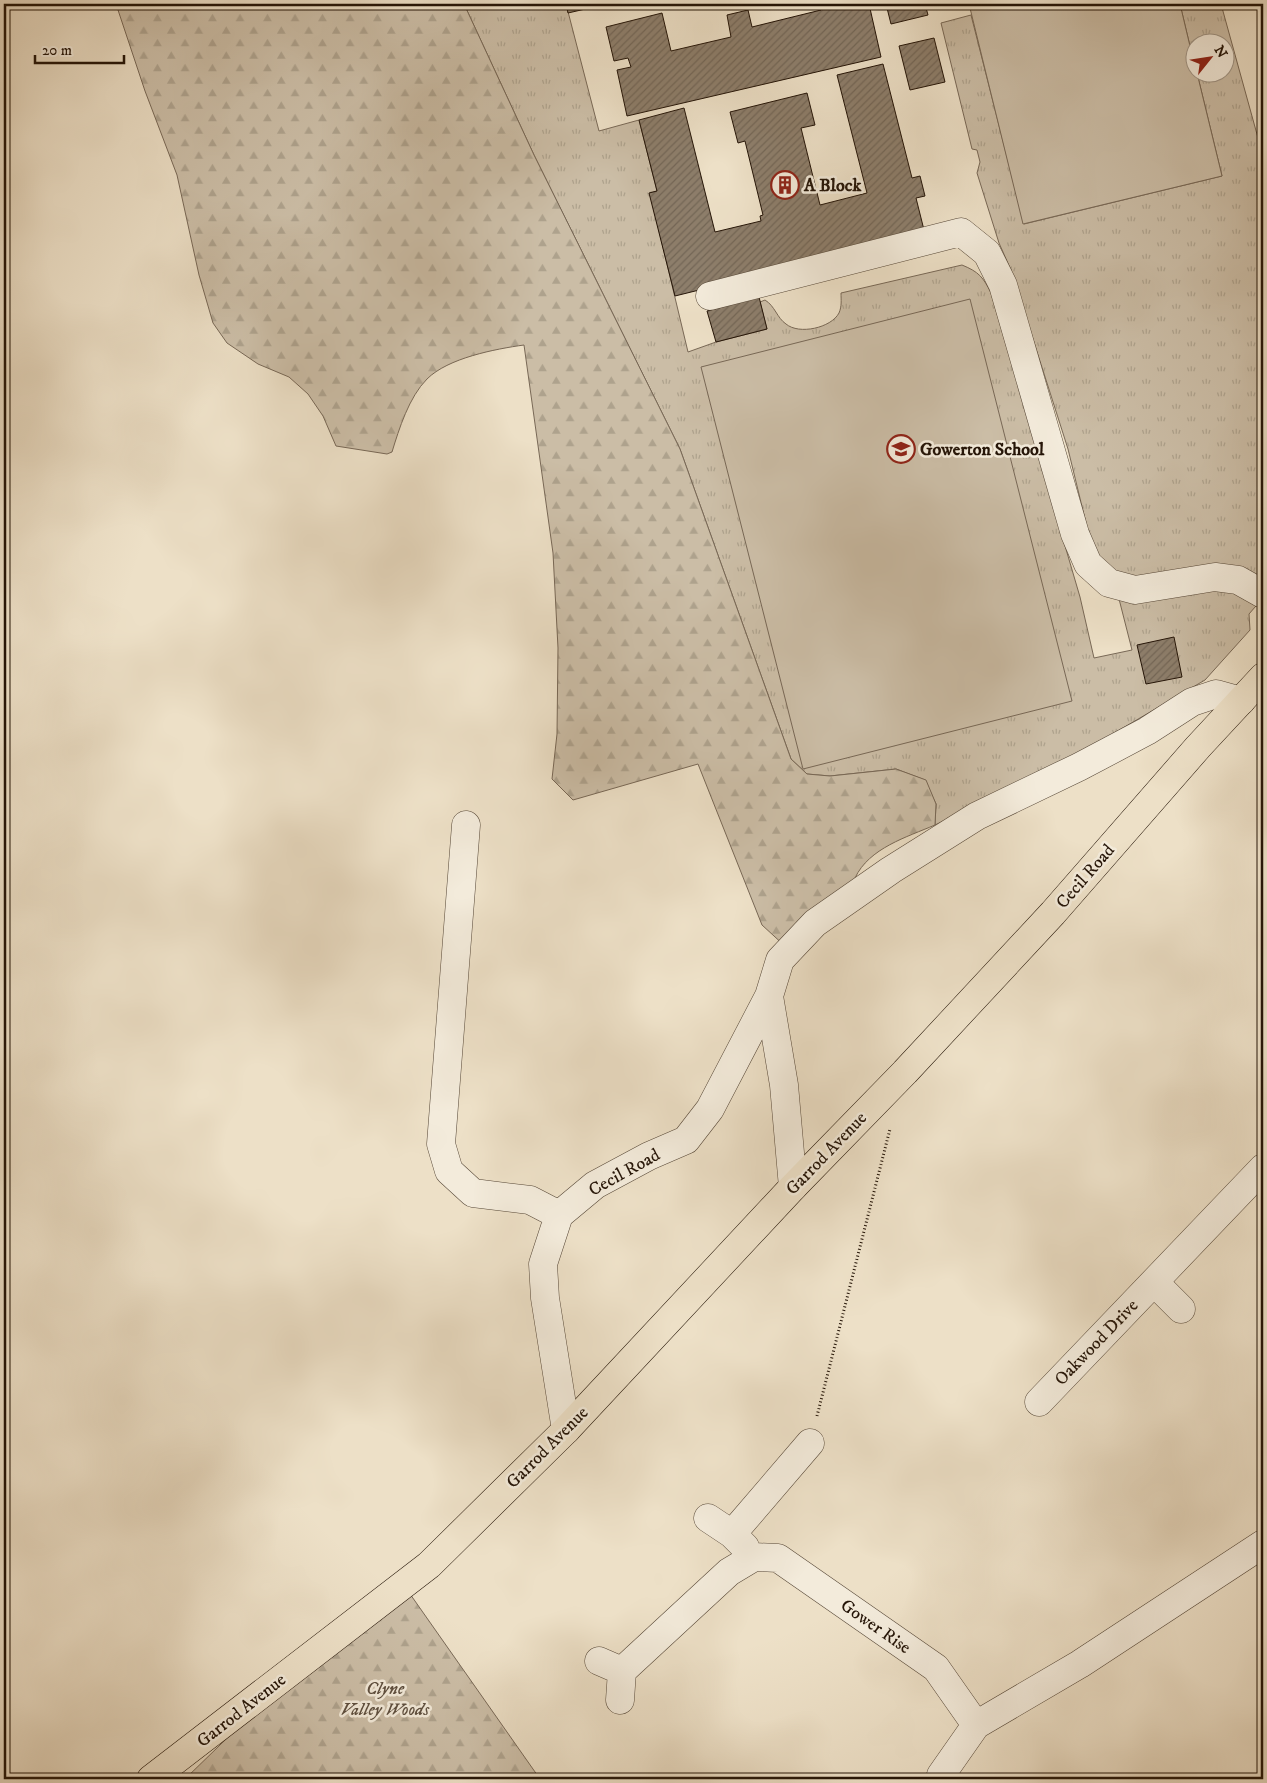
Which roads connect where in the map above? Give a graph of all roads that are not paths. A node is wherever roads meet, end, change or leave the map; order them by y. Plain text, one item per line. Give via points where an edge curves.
1 (710, 296) dead end
2 (1263, 594) edge
3 (1263, 677) edge
4 (1241, 701) junction
5 (466, 825) dead end
6 (770, 996) junction
7 (905, 1072) joint
8 (1263, 1168) edge
9 (793, 1187) junction
10 (559, 1215) junction
11 (1154, 1282) junction
12 (1181, 1309) dead end
13 (1039, 1402) dead end
14 (566, 1430) junction
15 (810, 1444) road end
16 (708, 1518) dead end
17 (732, 1534) junction
18 (1263, 1544) edge
19 (754, 1557) junction
20 (620, 1700) dead end
21 (976, 1725) junction
22 (151, 1779) edge
23 (940, 1779) edge

1 - 2 street via 961,232 987,253 1003,285 1075,534 1088,564 1109,583 1135,590 1215,577 1238,580
3 - 4 main road, Cecil Road
4 - 6 street via 1216,694 1192,702 1138,736 977,816 815,923 780,960
4 - 7 main road, Cecil Road via 1053,913
5 - 10 street via 441,1144 449,1171 473,1194 530,1200
6 - 9 street via 784,1084
6 - 10 street, Cecil Road via 710,1109 686,1140 596,1185
7 - 9 main road, Garrod Avenue
8 - 11 street, Oakwood Drive
9 - 14 main road, Garrod Avenue
10 - 14 street via 542,1264
11 - 12 street
11 - 13 street, Oakwood Drive
14 - 22 main road, Garrod Avenue via 429,1565
15 - 17 street
16 - 17 street
17 - 19 street
18 - 21 street via 1080,1664
19 - 20 street via 729,1572 611,1666
19 - 21 street, Gower Rise via 778,1558 936,1668
21 - 23 street

